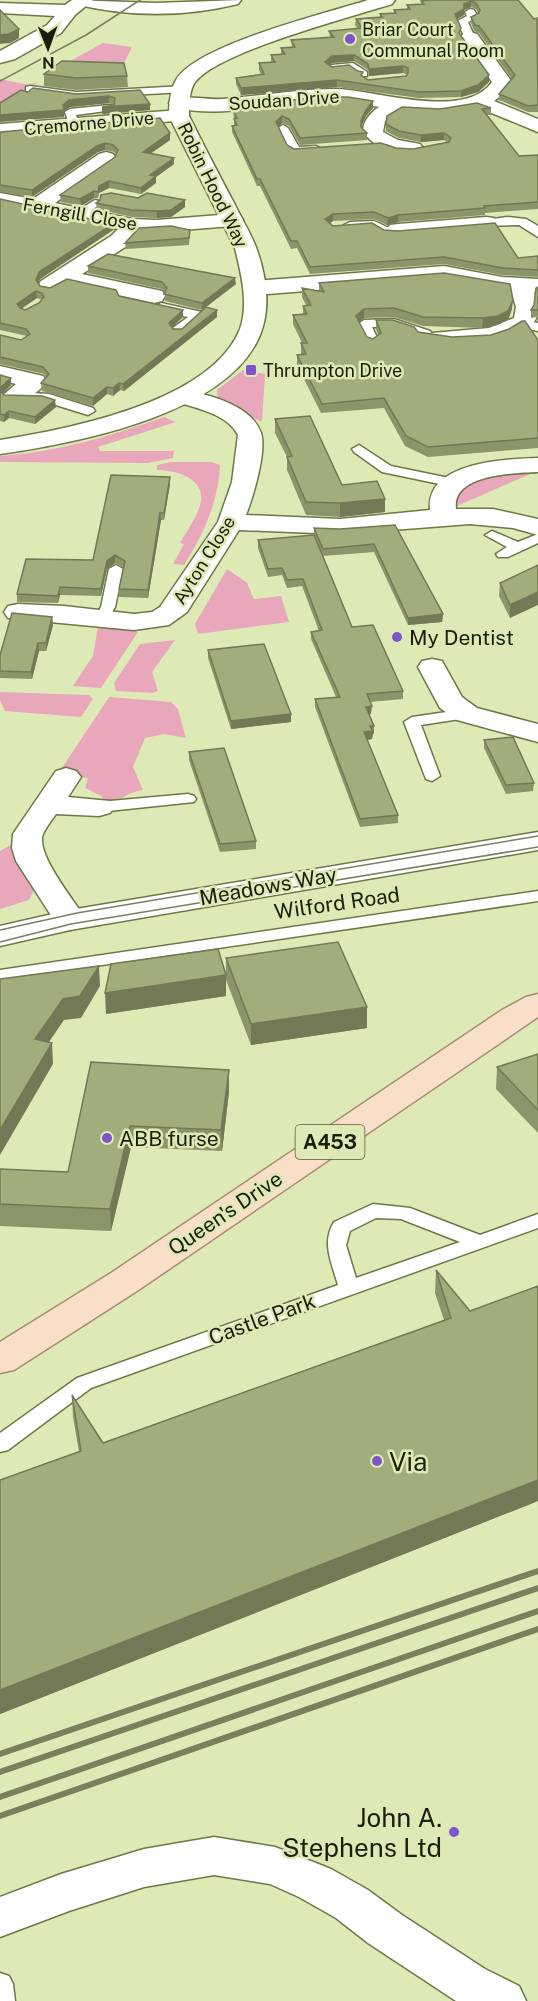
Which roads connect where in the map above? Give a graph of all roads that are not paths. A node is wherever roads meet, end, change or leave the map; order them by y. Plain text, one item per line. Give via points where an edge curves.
1 (137, 0) edge
2 (188, 0) edge
3 (232, 0) edge
4 (387, 0) edge
5 (79, 3) edge
6 (0, 8) edge
7 (470, 12) edge
8 (470, 38) joint
9 (0, 57) edge
10 (332, 68) edge
11 (363, 74) joint
12 (30, 89) edge
13 (361, 97) junction
14 (481, 102) junction
15 (181, 103) junction
16 (398, 105) junction
17 (109, 108) edge
18 (535, 122) edge
19 (74, 124) junction
20 (283, 128) dead end
21 (0, 130) edge
22 (421, 147) edge
23 (326, 148) edge
24 (106, 158) dead end
25 (0, 199) edge
26 (37, 206) junction
27 (232, 220) junction
28 (486, 223) joint
29 (132, 225) junction
30 (333, 227) edge
31 (442, 227) junction
32 (398, 230) joint
33 (538, 233) edge
34 (459, 260) junction
35 (530, 286) edge
36 (255, 288) junction
37 (135, 298) joint
38 (530, 325) edge
39 (177, 331) edge
40 (426, 334) joint
41 (373, 342) edge
42 (0, 373) edge
43 (14, 396) joint
44 (182, 396) junction
45 (88, 411) dead end
46 (0, 447) edge
47 (359, 449) dead end
48 (538, 465) edge
49 (454, 483) junction
50 (444, 517) junction
51 (231, 522) junction
52 (538, 526) edge
53 (492, 535) dead end
54 (538, 538) edge
55 (518, 547) junction
56 (503, 554) dead end
57 (116, 569) dead end
58 (18, 612) edge
59 (102, 618) junction
60 (432, 668) dead end
61 (466, 714) junction
62 (536, 729) edge
63 (432, 776) dead end
64 (66, 777) dead end
65 (188, 798) dead end
66 (47, 805) junction
67 (99, 807) joint
68 (538, 841) edge
69 (538, 896) edge
70 (70, 920) junction
71 (0, 936) edge
72 (0, 975) edge
73 (538, 1004) edge
74 (538, 1221) edge
75 (480, 1242) junction
76 (349, 1288) junction
77 (0, 1360) edge
78 (0, 1444) edge
79 (0, 1917) edge
80 (0, 1984) edge
81 (2, 2001) edge
82 (502, 2001) edge

1 - 2 street
3 - 5 street via 168,8
4 - 15 street, Robin Hood Way via 236,49 196,69 185,81
5 - 6 street
5 - 9 street via 54,29
7 - 8 lane via 473,17 462,21
8 - 14 street via 502,82 495,93
10 - 11 lane via 353,66
11 - 13 street via 368,89
12 - 15 lane
13 - 15 street, Soudan Drive via 327,95 219,105
13 - 16 street, Soudan Drive
14 - 16 street, Soudan Drive
14 - 18 street
15 - 19 street, Cremorne Drive
15 - 27 street, Robin Hood Way
16 - 22 street via 374,120 376,144
17 - 19 lane via 70,112
19 - 21 street, Cremorne Drive
20 - 23 lane via 295,150
24 - 26 street
25 - 26 street, Ferngill Close
26 - 29 street, Ferngill Close via 87,209
27 - 29 street, Ferngill Close
27 - 36 street, Robin Hood Way via 246,248
28 - 31 street
28 - 33 lane via 514,219
29 - 37 street via 111,255 53,287
30 - 32 lane via 374,224 385,231
31 - 32 street
31 - 34 street
34 - 35 street
34 - 36 street via 426,274
35 - 38 street
36 - 44 street, Robin Hood Way via 252,322 245,343 220,370
37 - 39 lane via 198,315
38 - 40 street via 454,344
40 - 41 lane via 394,323 364,324
42 - 43 street via 35,381
43 - 45 lane via 44,397
44 - 46 street, Robin Hood Way via 99,428
44 - 51 street, Ayton Close via 237,417 249,429 245,482
47 - 49 lane via 380,467
48 - 49 street via 485,470
49 - 50 street via 442,498
50 - 51 street via 338,526
50 - 52 street via 496,516
51 - 59 street, Ayton Close via 170,613 147,621
53 - 55 lane
54 - 55 lane
55 - 56 lane
57 - 59 lane
58 - 59 street, Ayton Close
60 - 61 street via 450,702
61 - 62 street
61 - 63 lane via 412,722
64 - 66 street
65 - 67 lane
66 - 67 street
66 - 70 street via 25,843 34,869
68 - 70 street, Meadows Way
69 - 72 lane, Wilford Road
70 - 71 street, Meadows Way
73 - 77 main road, Queen's Drive / A453 via 124,1282
74 - 75 lane, Castle Park
75 - 76 lane, Castle Park
75 - 76 lane via 404,1213 373,1210 341,1227 336,1245
76 - 78 lane, Castle Park via 84,1383
79 - 82 street via 144,1868 214,1856 275,1866 352,1904 412,1948
80 - 81 lane

